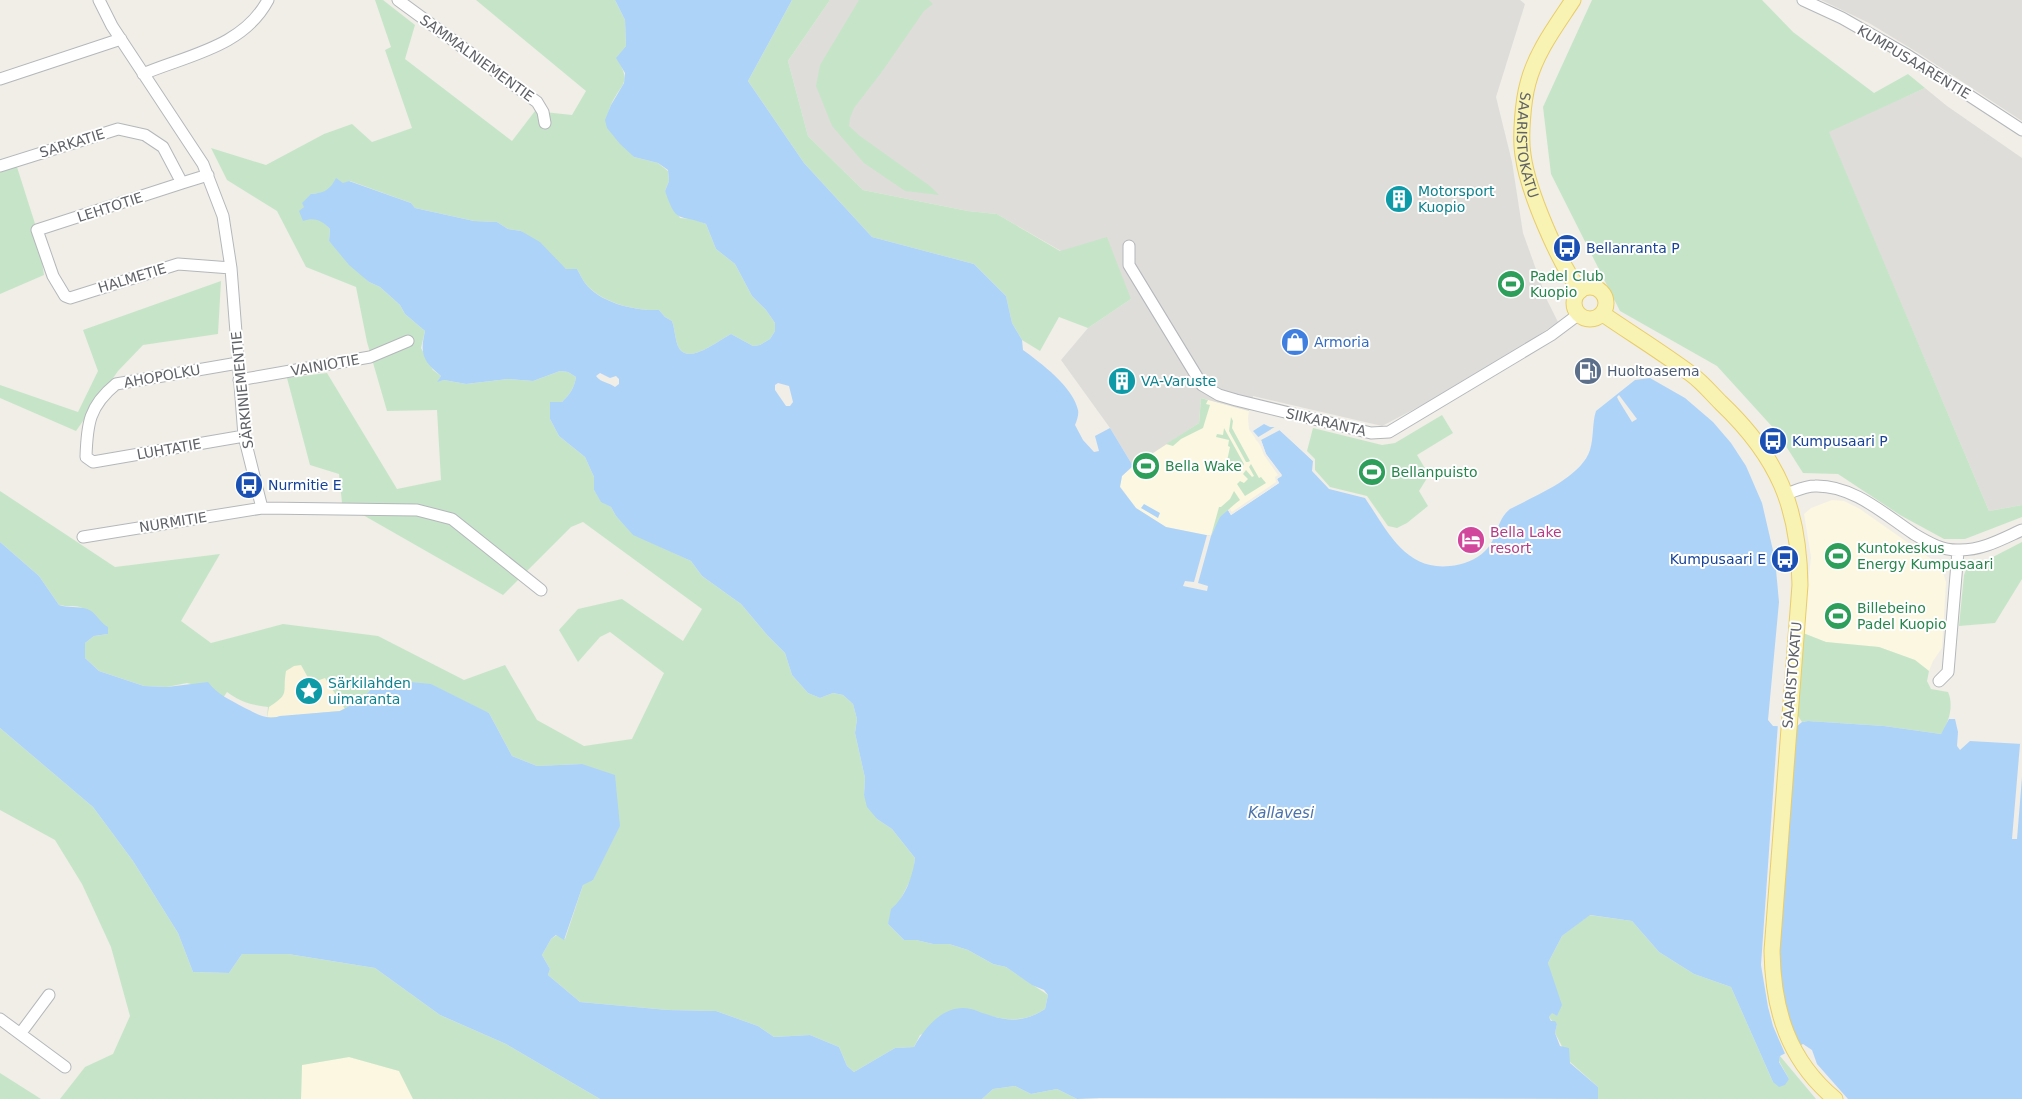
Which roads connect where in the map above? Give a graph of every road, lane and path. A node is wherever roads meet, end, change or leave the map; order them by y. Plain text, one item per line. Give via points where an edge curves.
1 (99, 0) edge
2 (268, 0) edge
3 (398, 0) edge
4 (1573, 0) edge
5 (1803, 0) edge
6 (121, 39) junction
7 (143, 74) junction
8 (0, 79) edge
9 (545, 124) dead end
10 (2022, 130) edge
11 (0, 166) edge
12 (208, 175) junction
13 (182, 183) junction
14 (1130, 246) dead end
15 (231, 268) junction
16 (1580, 291) junction
17 (65, 296) joint
18 (1579, 314) junction
19 (1603, 314) junction
20 (408, 341) dead end
21 (238, 363) junction
22 (239, 380) junction
23 (244, 436) junction
24 (93, 462) joint
25 (1786, 494) junction
26 (262, 508) junction
27 (2022, 530) edge
28 (83, 537) dead end
29 (1958, 551) junction
30 (541, 590) dead end
31 (1939, 681) dead end
32 (49, 995) dead end
33 (0, 1019) edge
34 (19, 1033) junction
35 (65, 1067) dead end
36 (1835, 1099) edge

1 - 6 street, SÄRKINIEMENTIE
2 - 7 street via 240,33 209,51
3 - 9 street, SAMMALNIEMENTIE via 537,102
4 - 16 main road, SAARISTOKATU via 1540,51 1527,84 1522,128 1528,181 1553,243
5 - 10 street, KUMPUSAARENTIE via 1907,55
6 - 7 street, SÄRKINIEMENTIE
6 - 8 street
7 - 12 street, SÄRKINIEMENTIE
11 - 13 street, SARKATIE via 118,129 145,135 163,147
12 - 13 street
12 - 15 street, SÄRKINIEMENTIE via 223,216
13 - 17 street, LEHTOTIE via 37,230 53,276
14 - 18 street, SIIKARANTA via 1129,265 1202,385 1236,400 1370,433 1389,432 1551,335
15 - 17 street, HALMETIE via 178,264 70,298
15 - 21 street, SÄRKINIEMENTIE
16 - 18 main road via 1575,303
16 - 19 main road via 1589,288 1600,291 1605,301
18 - 19 main road via 1591,319
19 - 25 main road, SAARISTOKATU via 1692,375 1745,425 1775,468
20 - 22 street, VAINIOTIE via 370,357
21 - 22 street, SÄRKINIEMENTIE
21 - 24 street, AHOPOLKU via 116,384 102,396 91,413 86,457
22 - 23 street, SÄRKINIEMENTIE
23 - 24 street, LUHTATIE
23 - 26 street, SÄRKINIEMENTIE
25 - 29 street via 1814,486 1842,489 1924,540 1940,548
25 - 36 main road, SAARISTOKATU via 1800,561 1800,586 1788,716 1772,976 1784,1028 1798,1059
26 - 28 street, NURMITIE
26 - 30 street via 417,510 452,519
27 - 29 street via 1983,547
29 - 31 street via 1948,672
32 - 34 street
33 - 34 street
34 - 35 street

